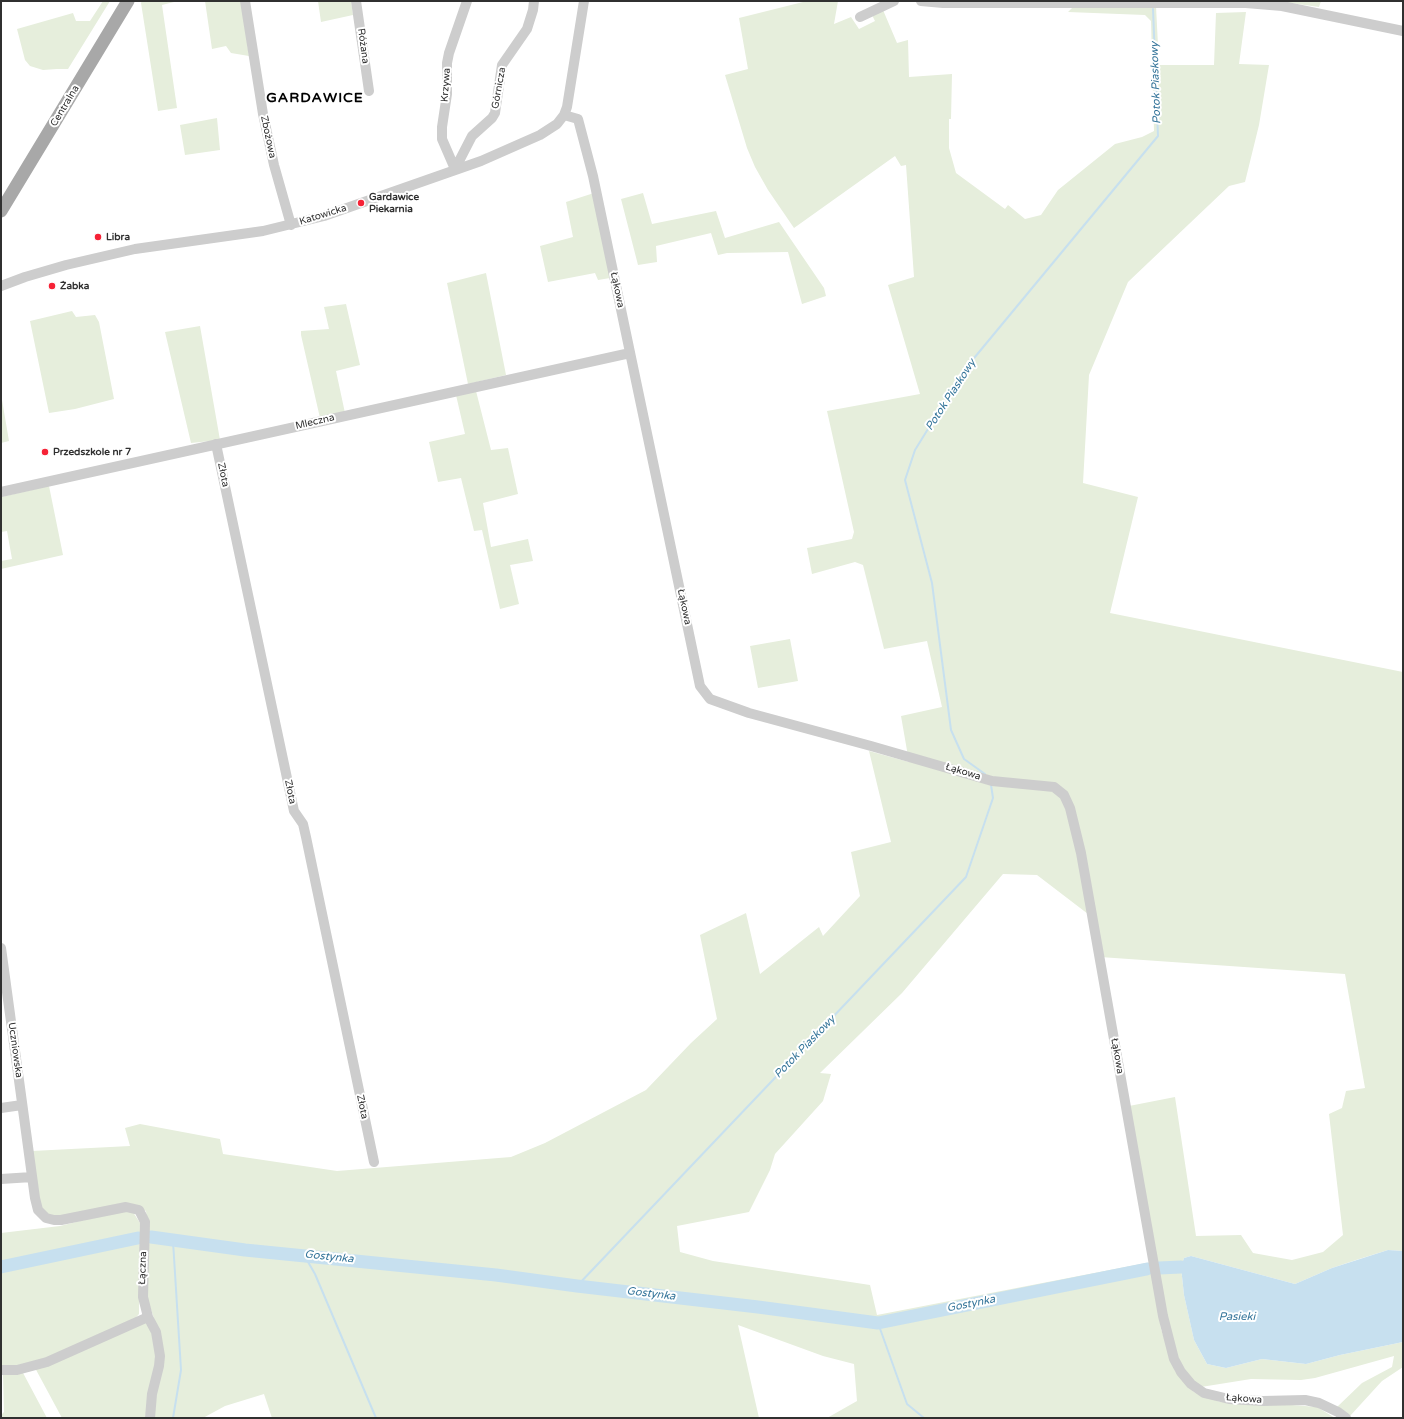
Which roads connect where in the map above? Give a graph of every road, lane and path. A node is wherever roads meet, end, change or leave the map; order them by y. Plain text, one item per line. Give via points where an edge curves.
1 (118, 1) edge
2 (128, 1) edge
3 (245, 1) edge
4 (356, 1) edge
5 (467, 1) edge
6 (534, 1) edge
7 (584, 1) edge
8 (894, 1) edge
9 (921, 1) edge
10 (1158, 2) edge
11 (860, 17) dead end
12 (1403, 31) edge
13 (370, 91) dead end
14 (564, 115) junction
15 (455, 170) junction
16 (1, 195) edge
17 (1, 211) edge
18 (291, 225) junction
19 (1, 286) edge
20 (630, 352) junction
21 (216, 444) junction
22 (1, 492) edge
23 (1, 948) edge
24 (22, 1105) junction
25 (1, 1108) edge
26 (374, 1162) dead end
27 (32, 1176) junction
28 (1, 1179) edge
29 (46, 1218) joint
30 (148, 1317) junction
31 (1, 1370) edge
32 (150, 1418) edge
33 (1346, 1418) edge

1 - 16 main road, Centralna
2 - 17 main road, Centralna
3 - 18 street, Zbożowa via 263,114
4 - 13 street, Różana
5 - 15 street, Krzywa via 447,63 442,127 442,139
6 - 15 street, Górnicza via 527,29 502,64 495,112 472,136
7 - 14 street, Katowicka via 570,98
8 - 11 street
9 - 10 street
10 - 12 street via 1282,6
14 - 15 street, Katowicka via 558,124 540,135
14 - 20 street, Łąkowa via 578,119 600,206
15 - 18 street, Katowicka
18 - 19 street, Katowicka via 135,249 66,265
20 - 21 street, Mleczna
20 - 33 street, Łąkowa via 700,686 710,698 749,713 992,781 1054,787 1064,795 1070,808 1081,853 1163,1316 1174,1359 1190,1384 1204,1393 1229,1399 1305,1400 1319,1403
21 - 22 street, Mleczna
21 - 26 street, Złota via 294,811 303,824 306,837
23 - 24 street, Uczniowska
24 - 25 street
24 - 27 street, Uczniowska
27 - 28 street
27 - 29 street, Uczniowska via 38,1210
29 - 30 street, Łączna via 61,1220 126,1207 139,1210 145,1222 142,1282
30 - 31 street via 47,1362 17,1370
30 - 32 street, Łączna via 156,1332 160,1356

